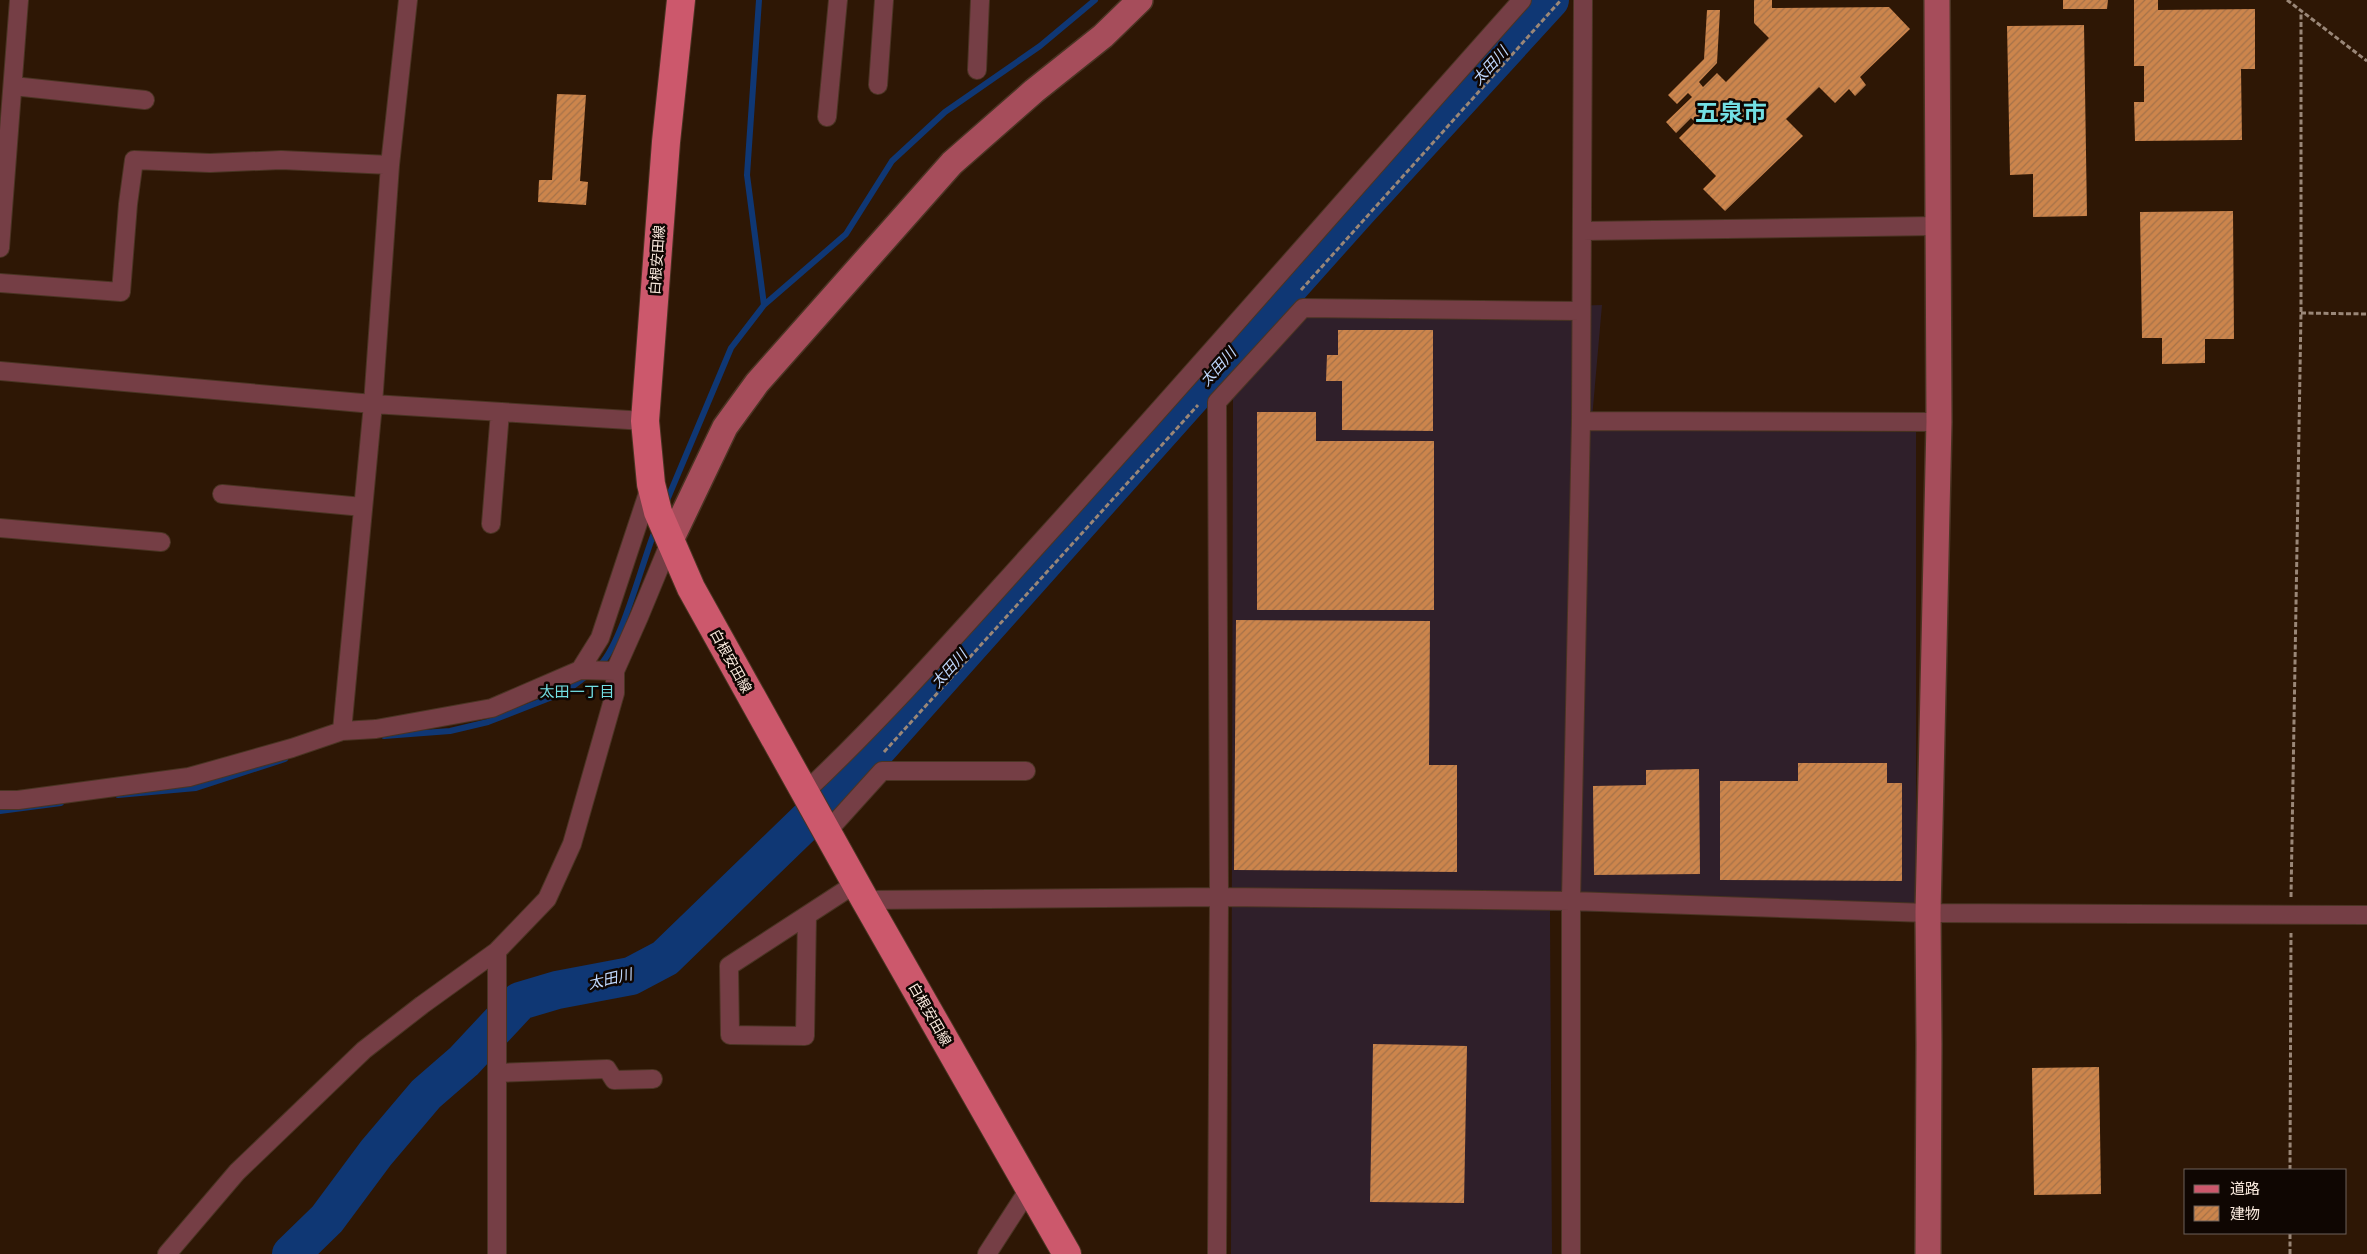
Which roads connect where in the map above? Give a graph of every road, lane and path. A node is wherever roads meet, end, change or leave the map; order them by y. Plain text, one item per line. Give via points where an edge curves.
1 (19, 0) edge
2 (408, 0) edge
3 (681, 0) edge
4 (838, 0) edge
5 (884, 0) edge
6 (980, 0) edge
7 (1140, 0) edge
8 (1522, 0) edge
9 (1560, 0) edge
10 (1583, 0) edge
11 (1937, 0) edge
12 (2287, 0) edge
13 (2301, 10) junction
14 (2367, 61) edge
15 (976, 70) dead end
16 (878, 85) dead end
17 (12, 86) junction
18 (144, 100) dead end
19 (826, 117) dead end
20 (390, 166) junction
21 (1937, 226) junction
22 (1582, 231) junction
23 (0, 240) edge
24 (0, 248) edge
25 (0, 283) edge
26 (1296, 295) dead end
27 (1581, 311) junction
28 (2301, 313) junction
29 (2367, 314) edge
30 (0, 371) edge
31 (1199, 403) dead end
32 (373, 404) junction
33 (500, 412) junction
34 (645, 421) junction
35 (1582, 421) junction
36 (1939, 422) junction
37 (651, 484) junction
38 (222, 494) dead end
39 (362, 507) junction
40 (491, 524) dead end
41 (0, 528) edge
42 (161, 542) dead end
43 (670, 542) junction
44 (580, 670) junction
45 (615, 671) junction
46 (342, 731) junction
47 (881, 756) dead end
48 (1026, 771) dead end
49 (804, 793) junction
50 (0, 800) edge
51 (826, 833) junction
52 (860, 892) junction
53 (1219, 898) junction
54 (1572, 902) junction
55 (1928, 913) junction
56 (807, 915) junction
57 (2291, 915) junction
58 (2367, 915) edge
59 (497, 951) junction
60 (497, 1074) junction
61 (654, 1079) dead end
62 (2290, 1169) edge
63 (1030, 1188) junction
64 (2290, 1234) edge
65 (167, 1254) edge
66 (497, 1254) edge
67 (987, 1254) edge
68 (1067, 1254) edge
69 (1217, 1254) edge
70 (1571, 1254) edge
71 (1928, 1254) edge
72 (2290, 1254) edge

1 - 17 street
2 - 20 street
3 - 34 main road, 白根安田線 via 666,142
4 - 19 street
5 - 16 street
6 - 15 street
7 - 43 street via 1103,36 952,163 780,356 725,427
8 - 49 street via 1057,524 861,740
9 - 26 path
10 - 22 street
11 - 21 street
12 - 13 path
13 - 14 path
13 - 28 path
17 - 18 street
17 - 23 street
20 - 25 street via 281,160 210,164 134,160 121,292
20 - 32 street
21 - 22 street
21 - 36 street
22 - 27 street
23 - 24 street
27 - 35 street
27 - 53 street via 1303,308 1217,402
28 - 29 path
28 - 57 path
30 - 32 street
31 - 47 path
32 - 33 street
32 - 39 street
33 - 34 street
33 - 40 street
34 - 37 main road, 白根安田線
35 - 36 street
35 - 54 street
36 - 55 street
37 - 43 main road, 白根安田線
37 - 44 street via 600,638
38 - 39 street
39 - 46 street
41 - 42 street
43 - 45 street
43 - 49 main road, 白根安田線 via 691,588
44 - 45 street
44 - 46 street via 492,708 376,729
45 - 59 street via 615,693 572,844 547,899
46 - 50 street via 189,777
48 - 51 street via 882,771
49 - 51 main road, 白根安田線
51 - 52 main road, 白根安田線
52 - 53 street
52 - 56 street
52 - 63 main road, 白根安田線
53 - 54 street
53 - 69 street
54 - 55 street
54 - 70 street
55 - 57 street
55 - 71 street
56 - 56 street via 729,966 730,1035 805,1036
57 - 58 street
57 - 62 path
59 - 60 street
59 - 65 street via 364,1050 236,1172
60 - 61 street via 606,1069 614,1080
60 - 66 street
63 - 67 street
63 - 68 main road, 白根安田線
64 - 72 path

